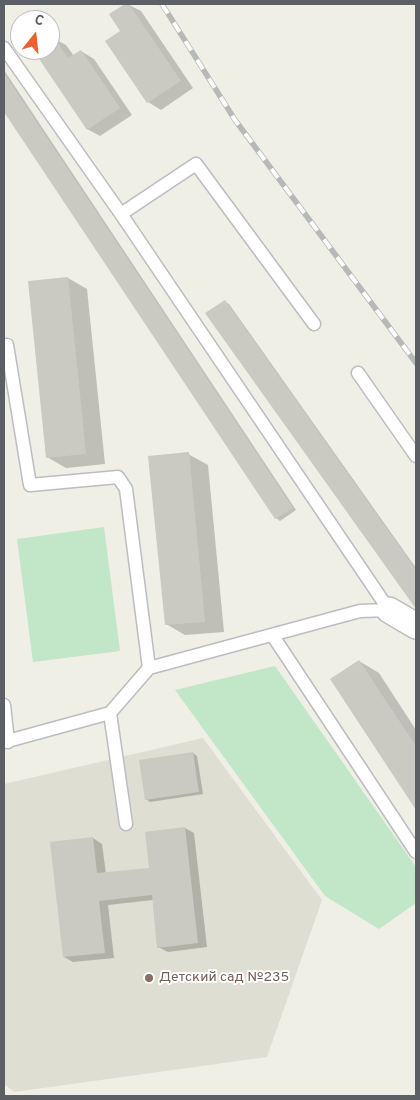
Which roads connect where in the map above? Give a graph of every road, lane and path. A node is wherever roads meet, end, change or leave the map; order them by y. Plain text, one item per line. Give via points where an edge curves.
1 (4, 48) edge
2 (121, 214) junction
3 (314, 324) dead end
4 (4, 345) edge
5 (358, 373) dead end
6 (416, 456) edge
7 (389, 610) junction
8 (416, 626) edge
9 (273, 636) junction
10 (149, 668) junction
11 (4, 705) edge
12 (110, 713) junction
13 (6, 742) edge
14 (126, 824) dead end
15 (416, 852) edge

1 - 2 lane
2 - 3 lane via 196,164
2 - 7 lane
4 - 10 lane via 7,345 30,486 118,477 126,489
5 - 6 lane
7 - 8 street
7 - 9 lane via 360,611
9 - 10 lane
9 - 15 lane
10 - 12 lane
11 - 13 lane
12 - 13 lane
12 - 14 lane

